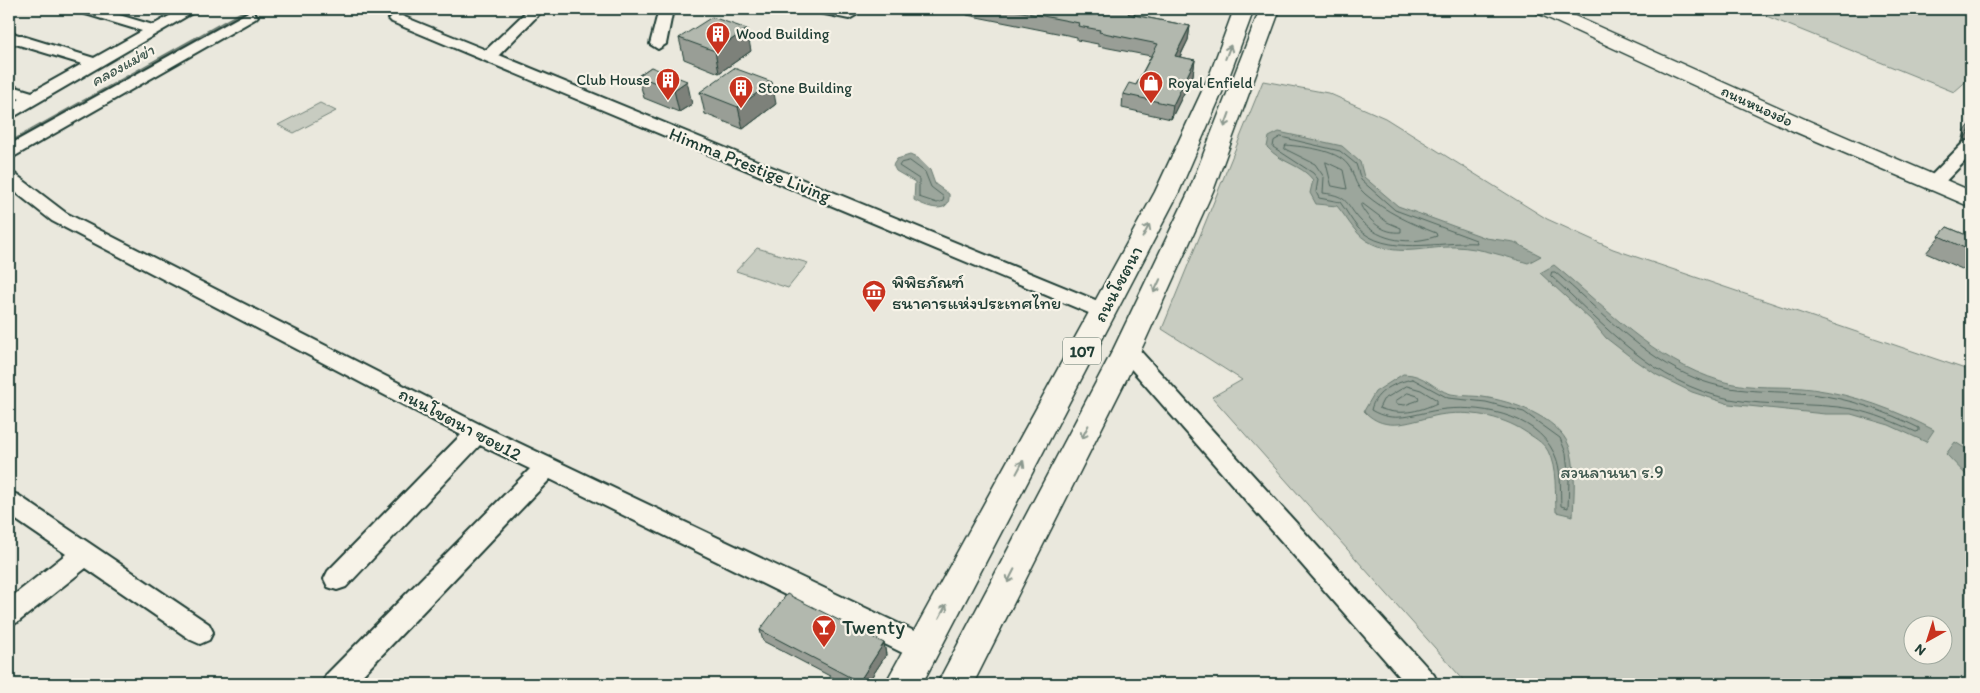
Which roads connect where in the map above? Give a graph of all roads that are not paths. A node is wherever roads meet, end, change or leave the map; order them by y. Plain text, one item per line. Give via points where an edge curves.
1 (84, 9) edge
2 (192, 9) edge
3 (537, 9) edge
4 (666, 9) edge
5 (820, 9) edge
6 (1544, 9) edge
7 (849, 15) dead end
8 (250, 16) dead end
9 (1255, 16) edge
10 (397, 19) dead end
11 (154, 30) junction
12 (9, 37) edge
13 (658, 44) dead end
14 (488, 57) junction
15 (95, 63) junction
16 (9, 90) edge
17 (32, 98) junction
18 (9, 112) edge
19 (1971, 145) edge
20 (9, 152) edge
21 (9, 178) edge
22 (1932, 184) junction
23 (1971, 200) edge
24 (1103, 311) junction
25 (1127, 350) junction
26 (477, 433) junction
27 (546, 468) junction
28 (9, 502) edge
29 (85, 554) junction
30 (337, 579) dead end
31 (9, 614) edge
32 (200, 632) dead end
33 (923, 649) junction
34 (336, 684) edge
35 (903, 684) edge
36 (955, 684) edge
37 (1424, 684) edge

1 - 11 street
2 - 11 street
3 - 14 street
4 - 13 street
5 - 7 street
6 - 22 main road, ถนนหนองฮ่อ
8 - 20 street
24 -> 9 main road, ถนนโชตนา / 107 via 1167,192 1220,74
9 -> 25 main road, ถนนโชตนา / 107 via 1201,191
10 - 14 street, Himma Prestige Living
11 - 15 street
12 - 15 street
14 - 24 street, Himma Prestige Living
15 - 17 street
16 - 17 street
17 - 18 street
19 - 22 street
21 - 26 street, ถนนโชตนา ซอย12 via 59,217
22 - 23 main road, ถนนหนองฮ่อ
33 -> 24 main road, ถนนโชตนา / 107
25 -> 36 main road, ถนนโชตนา / 107
25 - 37 street
26 - 27 street, ถนนโชตนา ซอย12
26 - 30 street
27 - 33 street, ถนนโชตนา ซอย12
27 - 34 street
28 - 29 street
29 - 31 street
29 - 32 street
33 - 35 main road, ถนนโชตนา / 107

